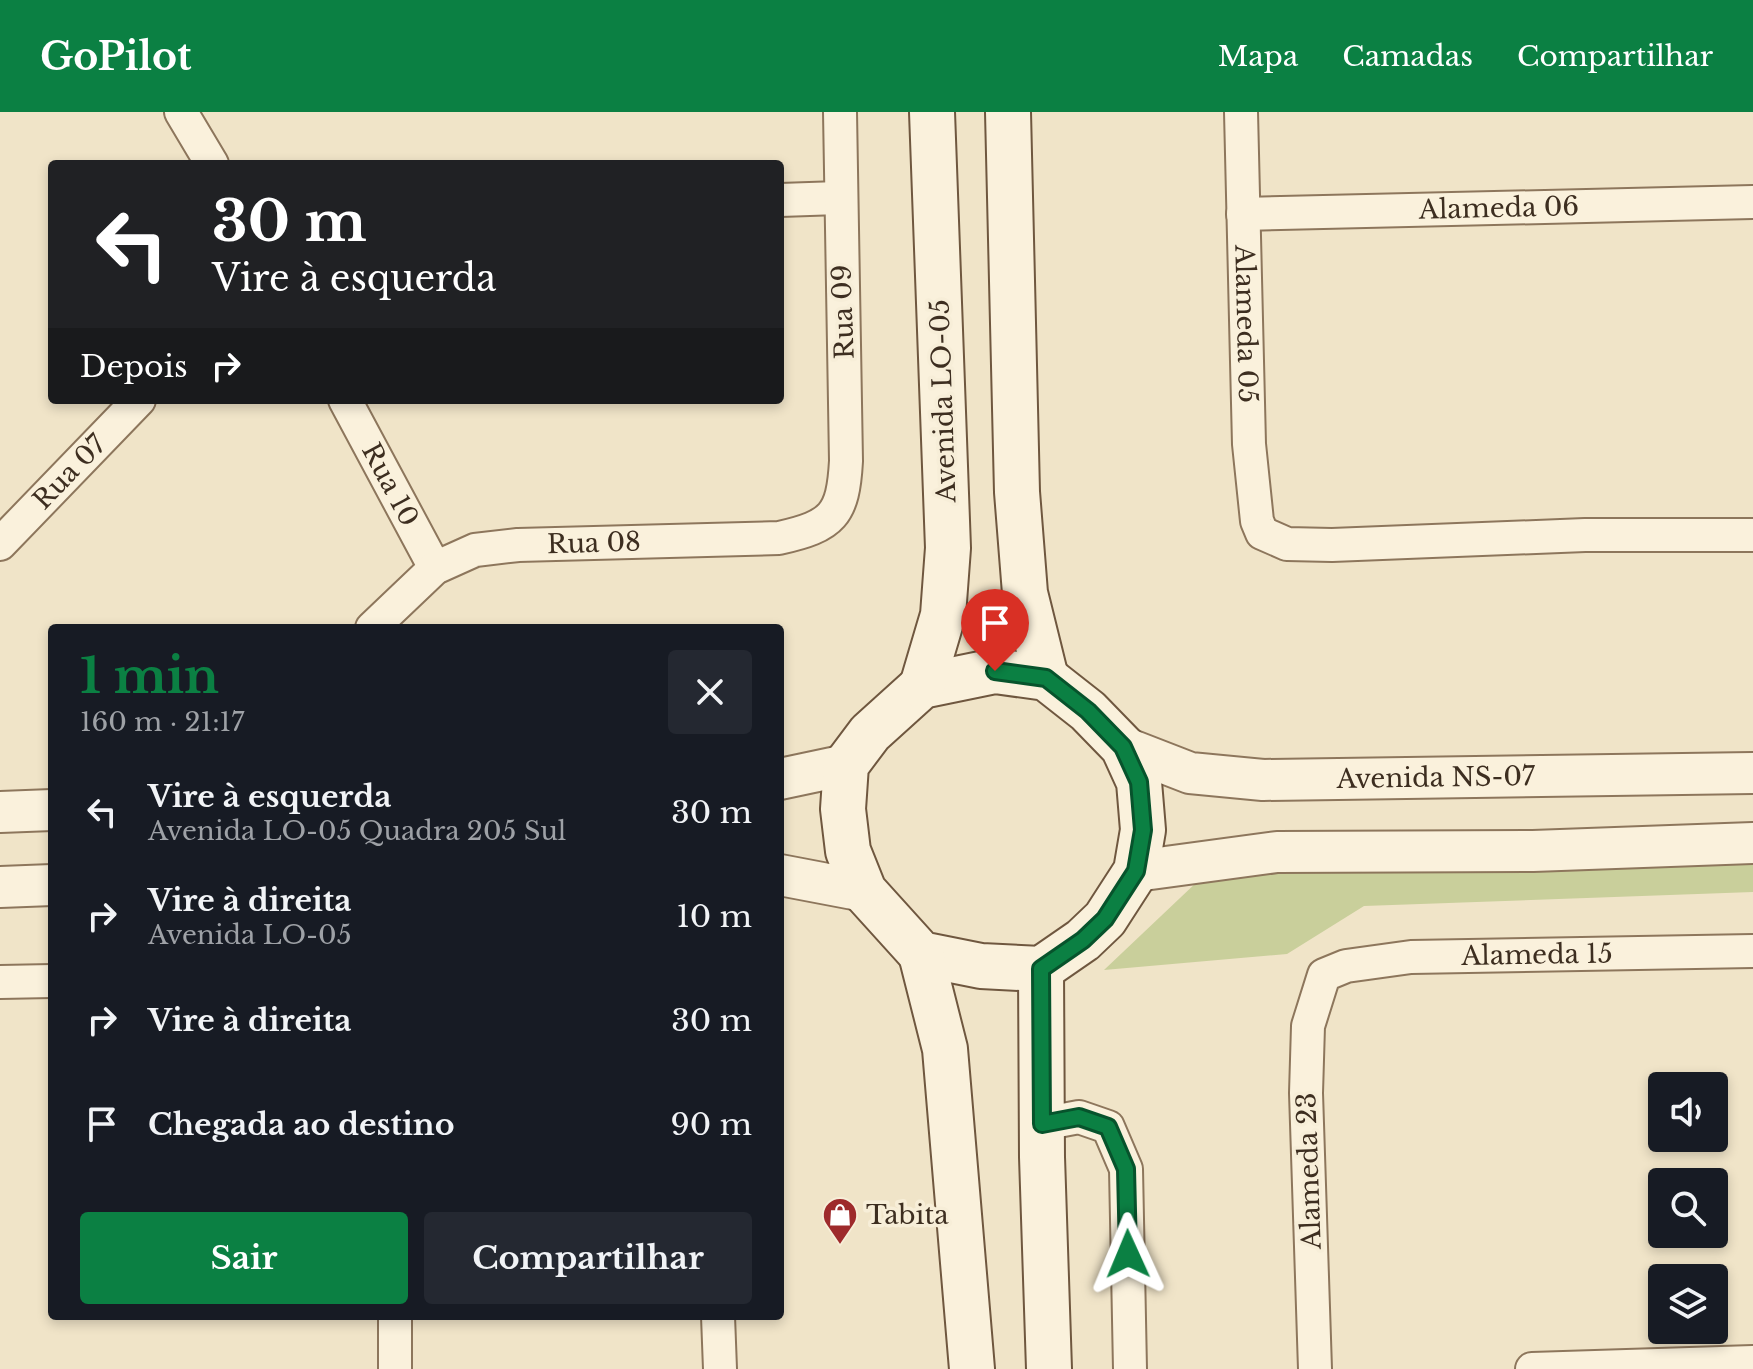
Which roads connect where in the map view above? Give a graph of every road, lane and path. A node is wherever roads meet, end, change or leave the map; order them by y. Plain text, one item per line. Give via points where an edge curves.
1 (181, 112) edge
2 (840, 112) edge
3 (932, 112) edge
4 (1008, 112) edge
5 (1241, 112) edge
6 (210, 160) edge
7 (839, 198) junction
8 (784, 200) edge
9 (1753, 202) edge
10 (1243, 214) junction
11 (135, 404) edge
12 (347, 404) edge
13 (838, 511) joint
14 (1753, 535) edge
15 (0, 544) edge
16 (435, 568) junction
17 (376, 624) edge
18 (1046, 678) junction
19 (922, 686) junction
20 (1123, 747) junction
21 (846, 765) junction
22 (1753, 773) edge
23 (784, 778) edge
24 (48, 810) edge
25 (0, 812) edge
26 (1753, 843) edge
27 (1136, 871) junction
28 (784, 876) edge
29 (48, 885) edge
30 (0, 887) edge
31 (864, 891) junction
32 (1753, 951) edge
33 (921, 954) junction
34 (1041, 969) junction
35 (1324, 975) joint
36 (48, 981) edge
37 (0, 982) edge
38 (1042, 1124) junction
39 (395, 1320) edge
40 (718, 1320) edge
41 (1753, 1362) edge
42 (1684, 1366) edge
43 (395, 1369) edge
44 (720, 1369) edge
45 (972, 1369) edge
46 (1049, 1369) edge
47 (1130, 1369) edge
48 (1315, 1369) edge
49 (1532, 1369) edge

1 - 6 street
2 - 7 street, Rua 09
3 - 19 main road, Avenida LO-05 via 948,548 943,615
4 - 18 main road via 1017,492 1025,593
5 - 10 street, Alameda 05
7 - 8 street
7 - 13 street, Rua 09 via 846,461
9 - 10 street, Alameda 06
10 - 14 street, Alameda 05 via 1249,444 1262,533 1287,544 1332,545
11 - 15 street, Rua 07
12 - 16 street, Rua 10
13 - 16 street, Rua 08 via 820,524 779,538 518,545 475,550
16 - 17 street, Rua 08
18 - 19 main road via 995,671
18 - 20 main road
19 - 21 main road via 885,718
20 - 22 street, Avenida NS-07 via 1190,773 1263,780
20 - 27 main road via 1139,782 1143,830
21 - 23 street
21 - 31 main road via 843,809 848,851
24 - 25 street
26 - 27 street via 1277,852
27 - 34 main road via 1105,919
28 - 31 street
29 - 30 street
31 - 33 main road
32 - 35 street, Alameda 15 via 1411,957 1346,966
33 - 34 main road via 981,966
33 - 45 main road via 945,1049
34 - 38 main road
35 - 48 street, Alameda 23 via 1308,1026 1306,1093
36 - 37 street
38 - 46 main road
38 - 47 street via 1079,1117 1108,1127 1126,1169
39 - 43 street
40 - 44 street
41 - 42 street
42 - 49 street

